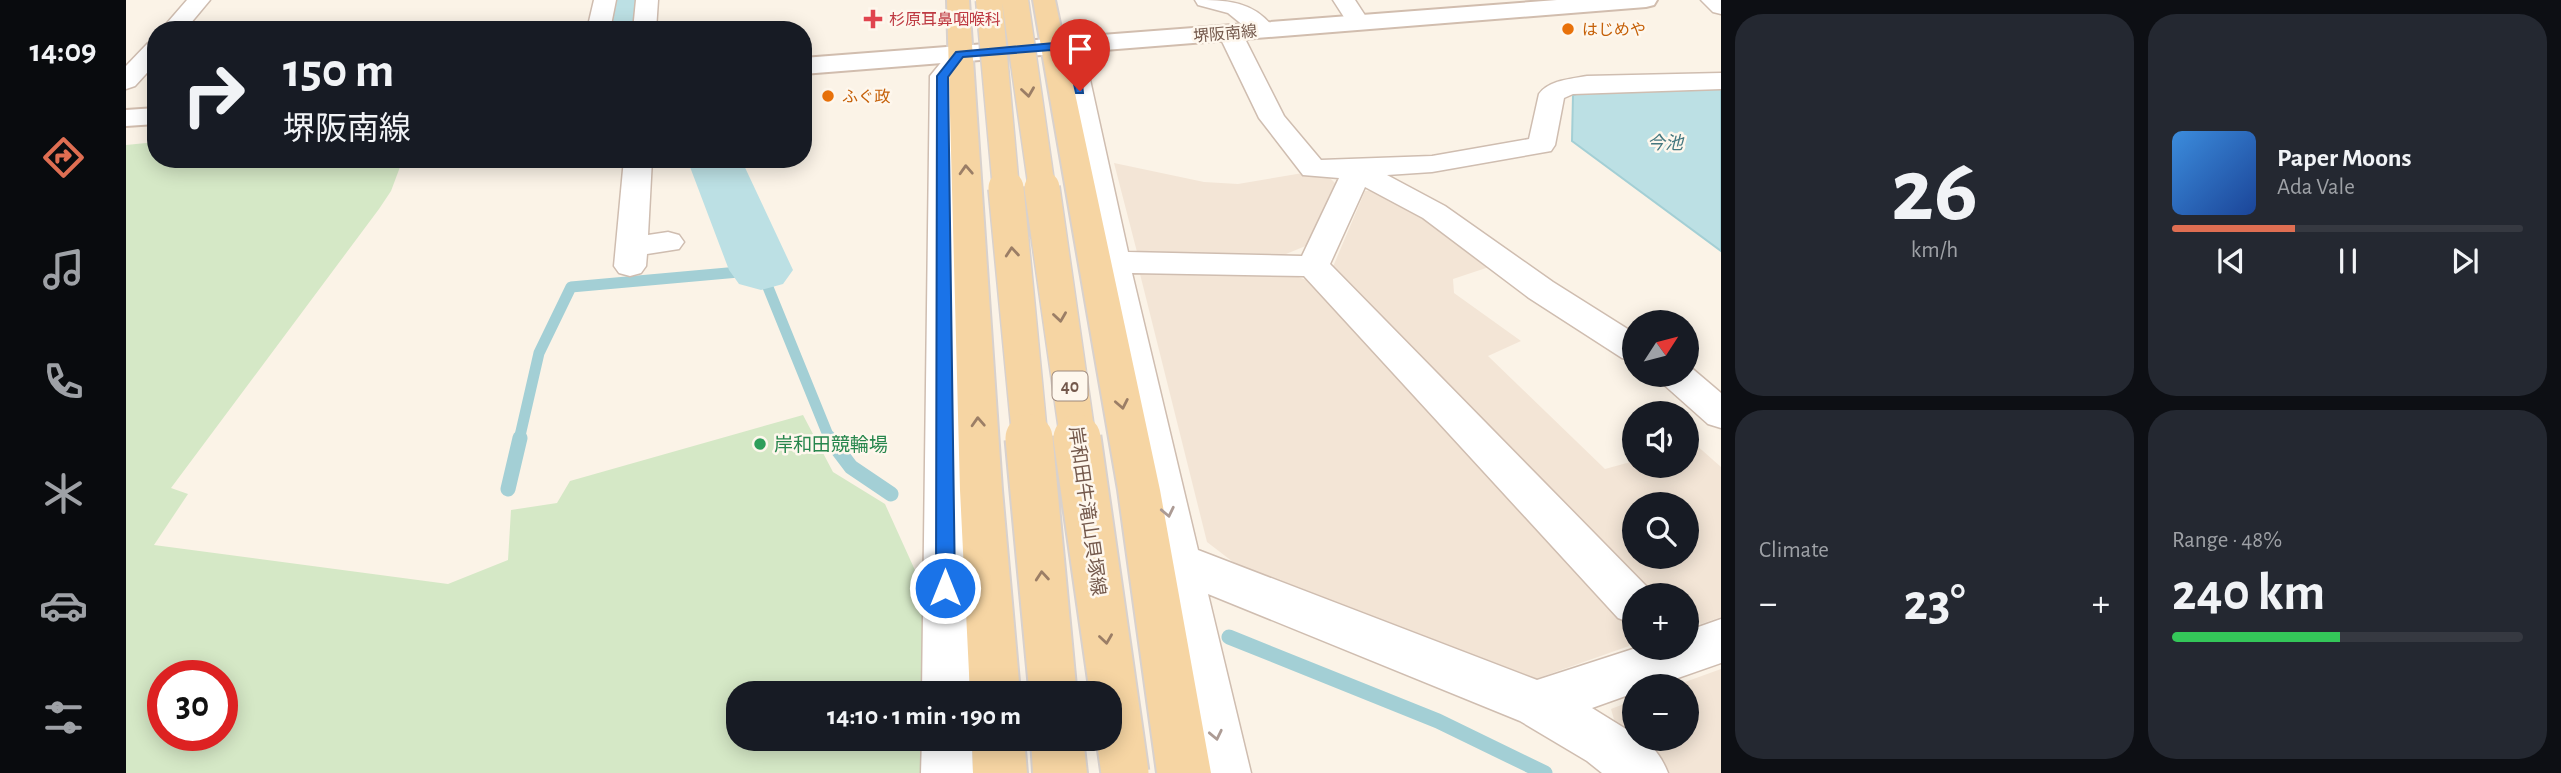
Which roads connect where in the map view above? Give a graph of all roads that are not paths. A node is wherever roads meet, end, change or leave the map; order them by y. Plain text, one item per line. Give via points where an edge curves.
1 (199, 0) edge
2 (605, 0) edge
3 (647, 0) edge
4 (958, 0) edge
5 (989, 0) edge
6 (1015, 0) edge
7 (1044, 0) edge
8 (1206, 0) edge
9 (1344, 0) edge
10 (1646, 0) edge
11 (1712, 0) edge
12 (1721, 7) edge
13 (180, 21) edge
14 (600, 21) edge
15 (645, 21) edge
16 (1359, 23) junction
17 (1263, 30) junction
18 (1230, 33) junction
19 (1054, 47) junction
20 (960, 54) junction
21 (147, 58) edge
22 (812, 65) edge
23 (126, 81) edge
24 (1721, 81) edge
25 (147, 117) edge
26 (126, 118) edge
27 (647, 168) edge
28 (1353, 169) junction
29 (667, 242) dead end
30 (1114, 262) junction
31 (1313, 266) junction
32 (1622, 341) edge
33 (1690, 387) edge
34 (1721, 414) edge
35 (1179, 562) junction
36 (1622, 591) edge
37 (1660, 660) edge
38 (946, 681) edge
39 (994, 681) edge
40 (1052, 681) edge
41 (1537, 704) junction
42 (947, 751) edge
43 (999, 751) edge
44 (1058, 751) edge
45 (947, 773) edge
46 (1000, 773) edge
47 (1060, 773) edge
48 (1125, 773) edge
49 (1184, 773) edge
50 (1225, 773) edge
51 (1642, 773) edge

1 - 13 street
2 - 14 street
3 - 15 street
4 - 20 main road
40 -> 5 main road, 40, bridge
6 -> 48 main road, 岸和田牛滝山貝塚線 / 40, bridge
7 - 19 main road
8 - 17 street via 1236,8
9 - 16 street
10 - 16 main road, 堺阪南線
11 - 12 street
16 - 17 main road, 堺阪南線
17 - 18 main road, 堺阪南線
18 - 19 main road, 堺阪南線
18 - 28 street via 1272,118 1313,169
19 - 20 main road, 堺阪南線
19 - 30 street via 1075,66
19 -> 49 main road via 1139,490
20 - 22 main road, 堺阪南線
20 - 38 street via 943,76
39 -> 20 main road
21 - 23 street
24 - 28 street via 1567,87 1552,94 1541,145 1432,164
25 - 26 main road
27 - 29 street via 631,256
28 - 31 street via 1354,179
28 - 32 street via 1434,212 1541,290
30 - 31 street
30 -> 35 street
31 - 36 street
33 - 34 street
35 - 41 street
35 -> 50 street
37 - 41 street
41 - 51 street via 1605,743
42 - 45 street
43 - 46 main road
44 - 47 main road

